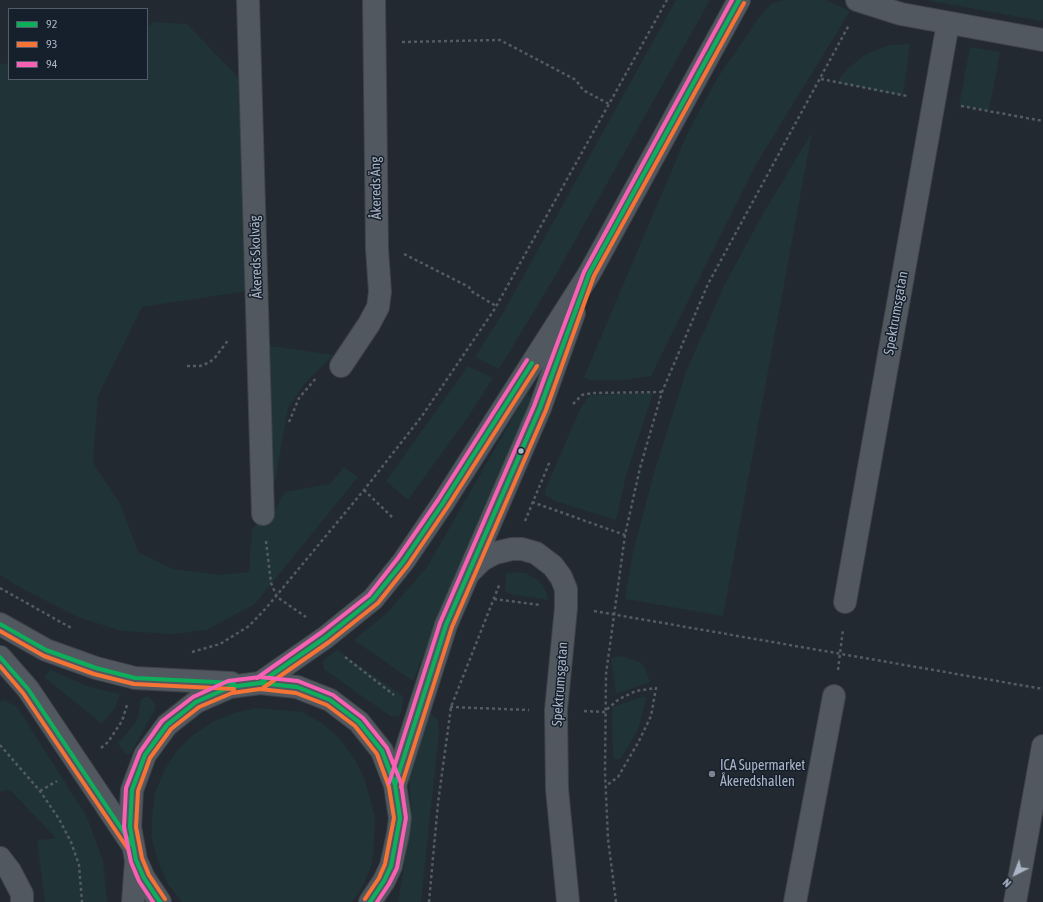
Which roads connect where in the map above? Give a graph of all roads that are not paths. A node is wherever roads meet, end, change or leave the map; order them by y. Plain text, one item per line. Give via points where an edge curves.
1 (248, 0) edge
2 (374, 0) edge
3 (739, 0) edge
4 (859, 1) edge
5 (948, 23) junction
6 (1043, 40) edge
7 (589, 274) junction
8 (341, 366) road end
9 (263, 514) road end
10 (469, 574) junction
11 (845, 602) road end
12 (0, 624) edge
13 (0, 657) edge
14 (254, 684) junction
15 (834, 696) road end
16 (1043, 746) edge
17 (396, 785) junction
18 (134, 853) junction
19 (0, 858) edge
20 (384, 892) edge
21 (22, 902) edge
22 (133, 902) edge
23 (160, 902) edge
24 (370, 902) edge
25 (568, 902) edge
26 (795, 902) edge
27 (1015, 902) edge

1 - 9 street, Åkereds Skolväg
2 - 8 street, Åkereds Äng via 377,249 380,292 378,307
3 - 7 street
4 - 5 street via 901,14
5 - 6 street
5 - 11 street, Spektrumsgatan
7 - 10 street via 540,408
7 - 14 street via 443,503 403,562 373,599 326,637
10 - 17 street via 446,625
10 - 25 street, Spektrumsgatan via 482,560 495,553 522,549 536,553 546,560 561,577 566,589 556,718 558,789
12 - 14 street via 46,650 96,668 135,678
13 - 18 street via 28,689 81,766
14 - 17 street via 297,687 330,700 346,710 372,736 387,762
14 - 18 street via 212,693 166,725 155,739 145,755 132,790 130,821
15 - 26 street
16 - 27 street
17 - 20 street via 400,818 396,850
18 - 22 street
18 - 23 street via 144,878
19 - 21 street via 22,894
20 - 24 street

